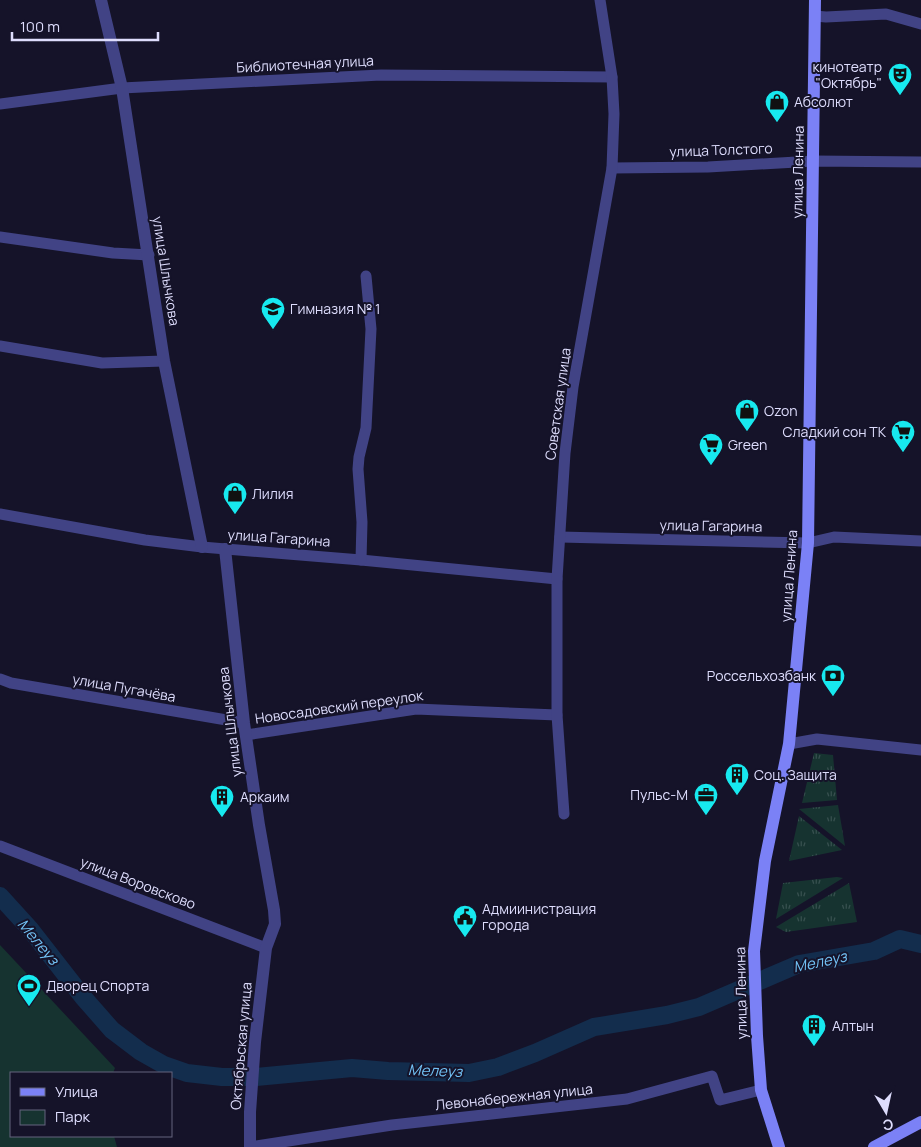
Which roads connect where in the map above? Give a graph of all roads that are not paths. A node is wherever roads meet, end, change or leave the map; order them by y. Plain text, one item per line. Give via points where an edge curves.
1 (101, 0) edge
2 (600, 0) edge
3 (815, 0) edge
4 (815, 16) junction
5 (921, 24) edge
6 (612, 77) junction
7 (122, 88) junction
8 (0, 104) edge
9 (814, 161) junction
10 (921, 162) edge
11 (612, 168) junction
12 (0, 237) edge
13 (149, 255) junction
14 (366, 276) dead end
15 (0, 346) edge
16 (164, 361) junction
17 (0, 514) edge
18 (560, 537) junction
19 (921, 541) edge
20 (808, 543) junction
21 (202, 547) junction
22 (225, 549) junction
23 (361, 560) junction
24 (557, 579) junction
25 (0, 679) edge
26 (556, 715) junction
27 (245, 729) junction
28 (789, 744) junction
29 (921, 750) edge
30 (564, 814) dead end
31 (0, 846) edge
32 (266, 948) junction
33 (762, 1090) junction
34 (921, 1122) edge
35 (250, 1147) edge
36 (779, 1147) edge
37 (874, 1147) edge

1 - 7 street, улица Шлычкова
2 - 6 street, Советская улица
3 - 4 main road, улица Ленина
4 - 5 street via 886,14
4 - 9 main road, улица Ленина
6 - 7 street, Библиотечная улица via 381,75
6 - 11 street, Советская улица
7 - 8 street, Библиотечная улица
7 - 13 street, улица Шлычкова
9 - 10 street, улица Толстого
9 - 11 street, улица Толстого
9 - 20 main road, улица Ленина
11 - 18 street, Советская улица via 573,387
12 - 13 street
13 - 16 street, улица Шлычкова
14 - 23 street via 371,329 366,428 358,470
15 - 16 street via 102,363
16 - 21 street, улица Шлычкова
17 - 21 street, улица Гагарина
18 - 20 street, улица Гагарина
18 - 24 street, Советская улица
19 - 20 street, улица Гагарина via 834,537
20 - 28 main road, улица Ленина
21 - 22 street, улица Гагарина
22 - 23 street, улица Гагарина
22 - 27 street, улица Шлычкова
23 - 24 street, улица Гагарина
24 - 26 street, Советская улица
25 - 27 street, улица Пугачёва
26 - 27 street, Новосадовский переулок via 416,709
26 - 30 street, Советская улица
27 - 32 street, улица Шлычкова via 274,910 275,924
28 - 29 street via 817,739
28 - 33 main road, улица Ленина via 765,862 754,951
31 - 32 street, улица Воровсково
32 - 35 street, Октябрьская улица via 255,1042
33 - 35 street, Левонабережная улица via 720,1100 712,1076 627,1099 392,1126
33 - 36 main road, улица Ленина
34 - 37 main road

